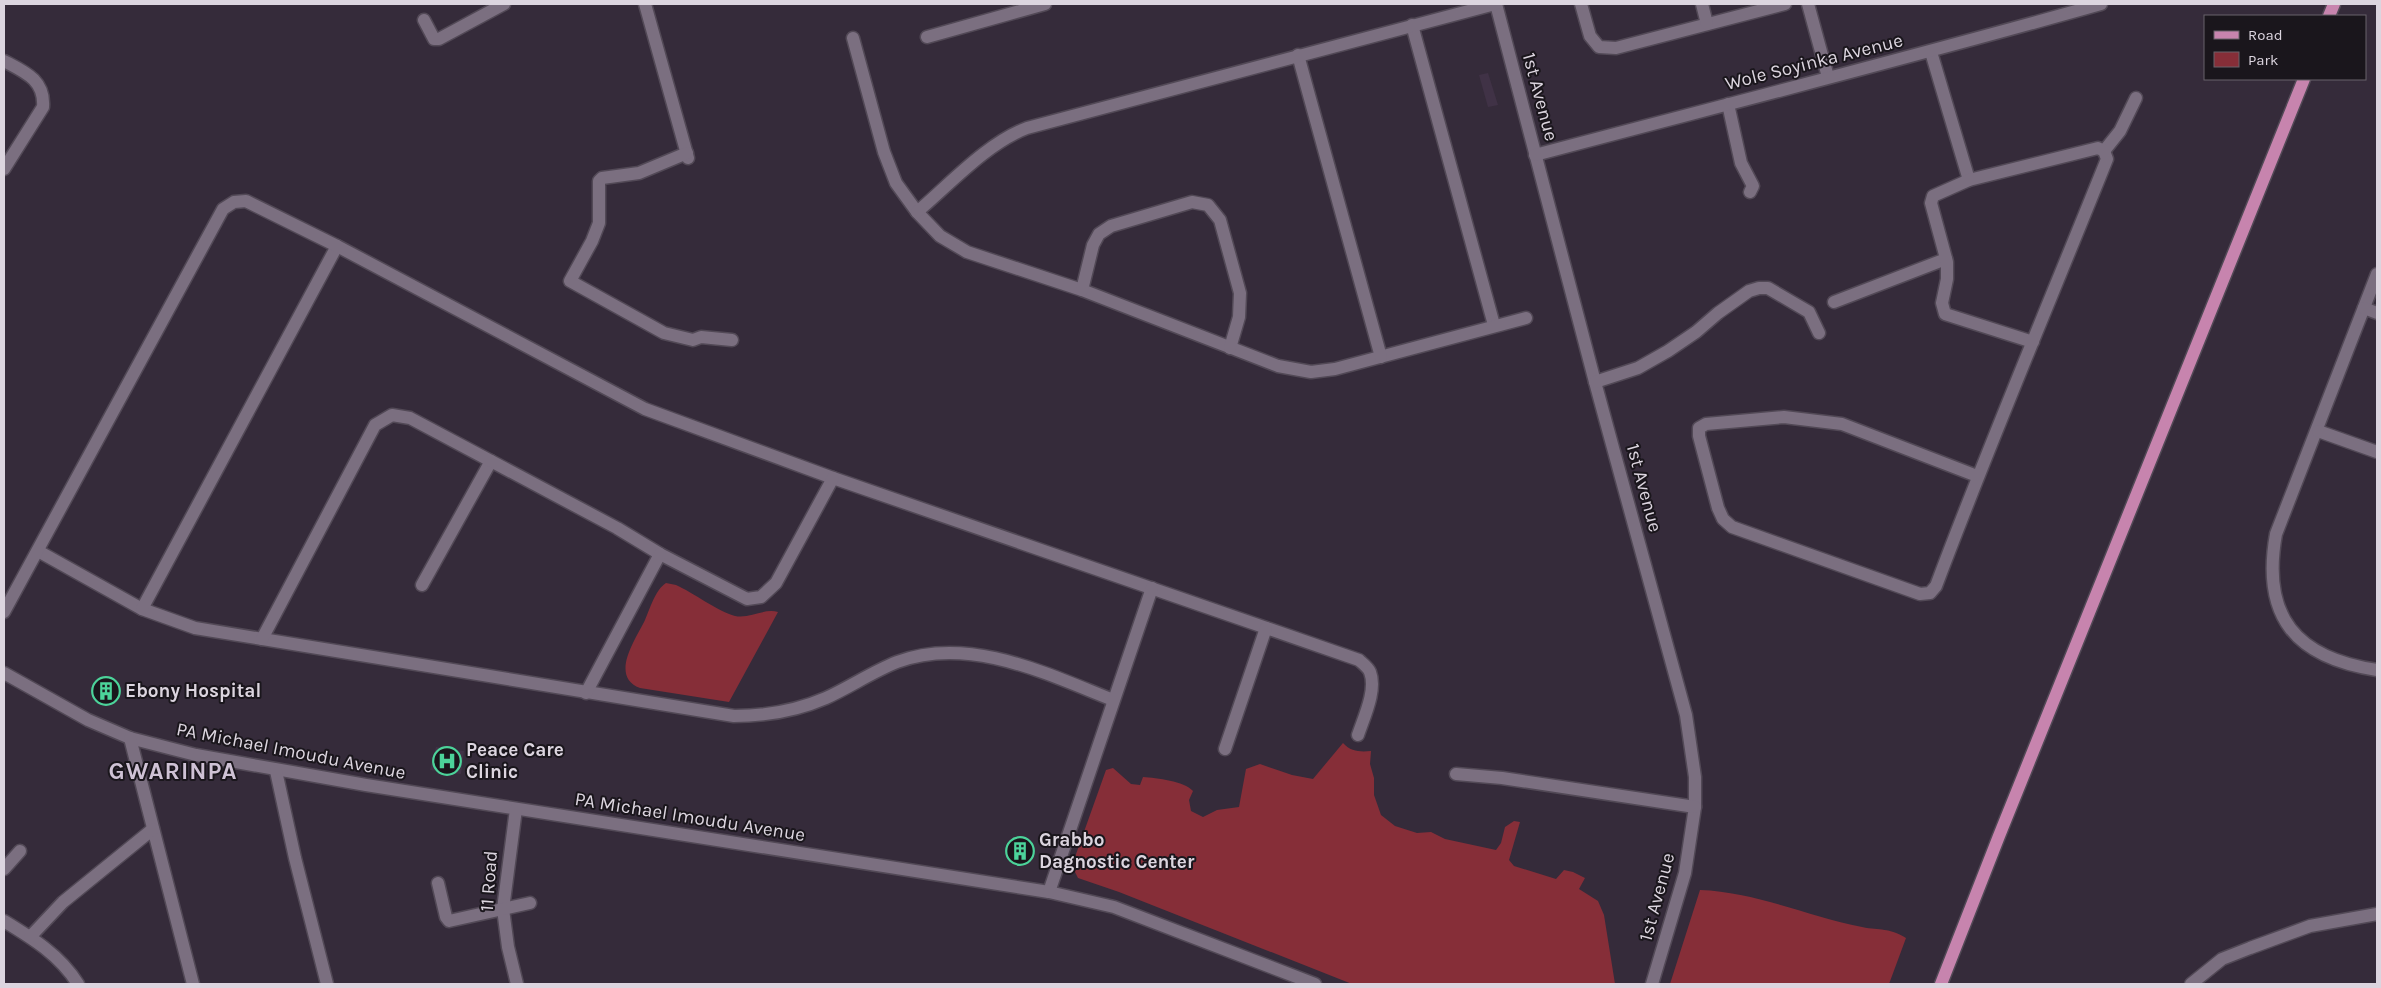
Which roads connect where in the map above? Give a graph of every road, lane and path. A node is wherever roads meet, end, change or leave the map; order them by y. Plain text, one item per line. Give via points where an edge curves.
1 (504, 4) edge
2 (1045, 4) edge
3 (1496, 4) edge
4 (1581, 4) edge
5 (1702, 4) edge
6 (1785, 4) edge
7 (1808, 4) edge
8 (2101, 4) edge
9 (649, 5) edge
10 (424, 20) dead end
11 (1707, 24) junction
12 (1412, 25) junction
13 (927, 37) dead end
14 (853, 38) dead end
15 (1931, 52) junction
16 (1298, 55) junction
17 (4, 61) edge
18 (1828, 77) junction
19 (2304, 80) edge
20 (2136, 98) dead end
21 (1728, 104) junction
22 (2104, 151) junction
23 (1535, 155) junction
24 (4, 169) edge
25 (1969, 180) junction
26 (1750, 192) dead end
27 (916, 212) junction
28 (337, 246) junction
29 (1946, 259) junction
30 (2377, 274) edge
31 (1082, 290) junction
32 (1834, 302) dead end
33 (2364, 308) junction
34 (2377, 313) edge
35 (1526, 318) dead end
36 (1494, 326) junction
37 (1819, 333) dead end
38 (732, 340) dead end
39 (2033, 342) junction
40 (1230, 348) junction
41 (1381, 356) junction
42 (1595, 382) junction
43 (2318, 431) junction
44 (2377, 452) edge
45 (491, 461) junction
46 (1977, 476) junction
47 (833, 478) junction
48 (38, 551) junction
49 (660, 554) junction
50 (422, 585) dead end
51 (1152, 588) junction
52 (142, 609) junction
53 (4, 612) edge
54 (1266, 628) junction
55 (262, 639) junction
56 (2377, 670) edge
57 (4, 674) edge
58 (586, 693) junction
59 (1113, 700) junction
60 (1358, 735) dead end
61 (130, 738) junction
62 (1225, 748) dead end
63 (276, 770) junction
64 (1456, 774) dead end
65 (1695, 807) junction
66 (516, 809) junction
67 (154, 829) junction
68 (20, 851) dead end
69 (4, 869) edge
70 (438, 883) dead end
71 (1049, 892) junction
72 (530, 903) dead end
73 (503, 909) junction
74 (2377, 914) edge
75 (4, 921) edge
76 (30, 937) junction
77 (78, 984) edge
78 (193, 984) edge
79 (327, 984) edge
80 (518, 984) edge
81 (1314, 984) edge
82 (1652, 984) edge
83 (1941, 984) edge
84 (2191, 984) edge

1 - 10 street via 439,39 434,39
2 - 13 street
3 - 12 street
3 - 23 street, 1st Avenue
4 - 11 street via 1590,36 1599,46 1616,48
5 - 11 street
6 - 11 street
7 - 18 street
8 - 15 street, Wole Soyinka Avenue
9 - 38 street via 688,155 639,173 602,178 599,223 570,281 664,333 693,340 701,337
12 - 16 street
12 - 36 street
14 - 27 street via 884,152 896,183
15 - 18 street, Wole Soyinka Avenue
15 - 25 street
16 - 27 street via 1011,134
16 - 41 street
17 - 24 street via 32,77 43,98 43,108
18 - 21 street, Wole Soyinka Avenue
19 - 83 main road
20 - 22 street via 2120,131
21 - 23 street, Wole Soyinka Avenue
21 - 26 street via 1741,163 1753,186
22 - 25 street via 2091,148
22 - 39 street via 2107,159
23 - 42 street, 1st Avenue
25 - 29 street via 1933,196 1931,203
27 - 31 street via 940,236 967,252
28 - 47 street via 645,409
28 - 48 street via 246,201 234,202 224,210
28 - 52 street
29 - 32 street
29 - 39 street via 1948,270 1942,304 1945,314
30 - 33 street
31 - 40 street
31 - 40 street via 1093,245 1099,234 1111,226 1192,202 1208,205 1220,220 1240,293 1239,317
33 - 34 street
33 - 43 street
35 - 36 street
36 - 41 street
37 - 42 street via 1809,312 1768,288 1758,288 1749,291 1668,351 1638,368
39 - 46 street
40 - 41 street via 1278,366 1311,372
42 - 65 street, 1st Avenue via 1686,715 1695,777
43 - 44 street
43 - 56 street via 2276,534 2271,577 2274,596 2281,614 2295,634 2312,650 2336,662
45 - 49 street via 618,528
45 - 50 street
45 - 55 street via 410,418 392,415 376,424
46 - 46 street via 1842,424 1784,417 1706,424 1699,428 1718,508 1732,527 1920,594 1930,593 1936,586
47 - 49 street via 776,583 761,596 747,598 738,595
47 - 51 street
48 - 52 street
48 - 53 street
49 - 58 street
51 - 54 street
51 - 59 street
52 - 55 street via 195,628
54 - 60 street via 1359,660 1370,670 1369,701
54 - 62 street
55 - 58 street
57 - 61 street, PA Michael Imoudu Avenue via 88,720
58 - 59 street via 734,716 764,716 826,698 899,662 936,654 970,654 1001,659
59 - 71 street
61 - 63 street, PA Michael Imoudu Avenue
61 - 67 street
63 - 66 street, PA Michael Imoudu Avenue
63 - 79 street
64 - 65 street
65 - 82 street, 1st Avenue via 1685,873
66 - 71 street, PA Michael Imoudu Avenue
66 - 73 street, 11 Road
67 - 76 street via 63,902
67 - 78 street
68 - 69 street
70 - 73 street via 449,921
71 - 81 street, PA Michael Imoudu Avenue via 1114,907
72 - 73 street
73 - 80 street, 11 Road via 508,947
74 - 84 street via 2325,922 2271,940 2222,959
75 - 76 street
76 - 77 street via 51,953

